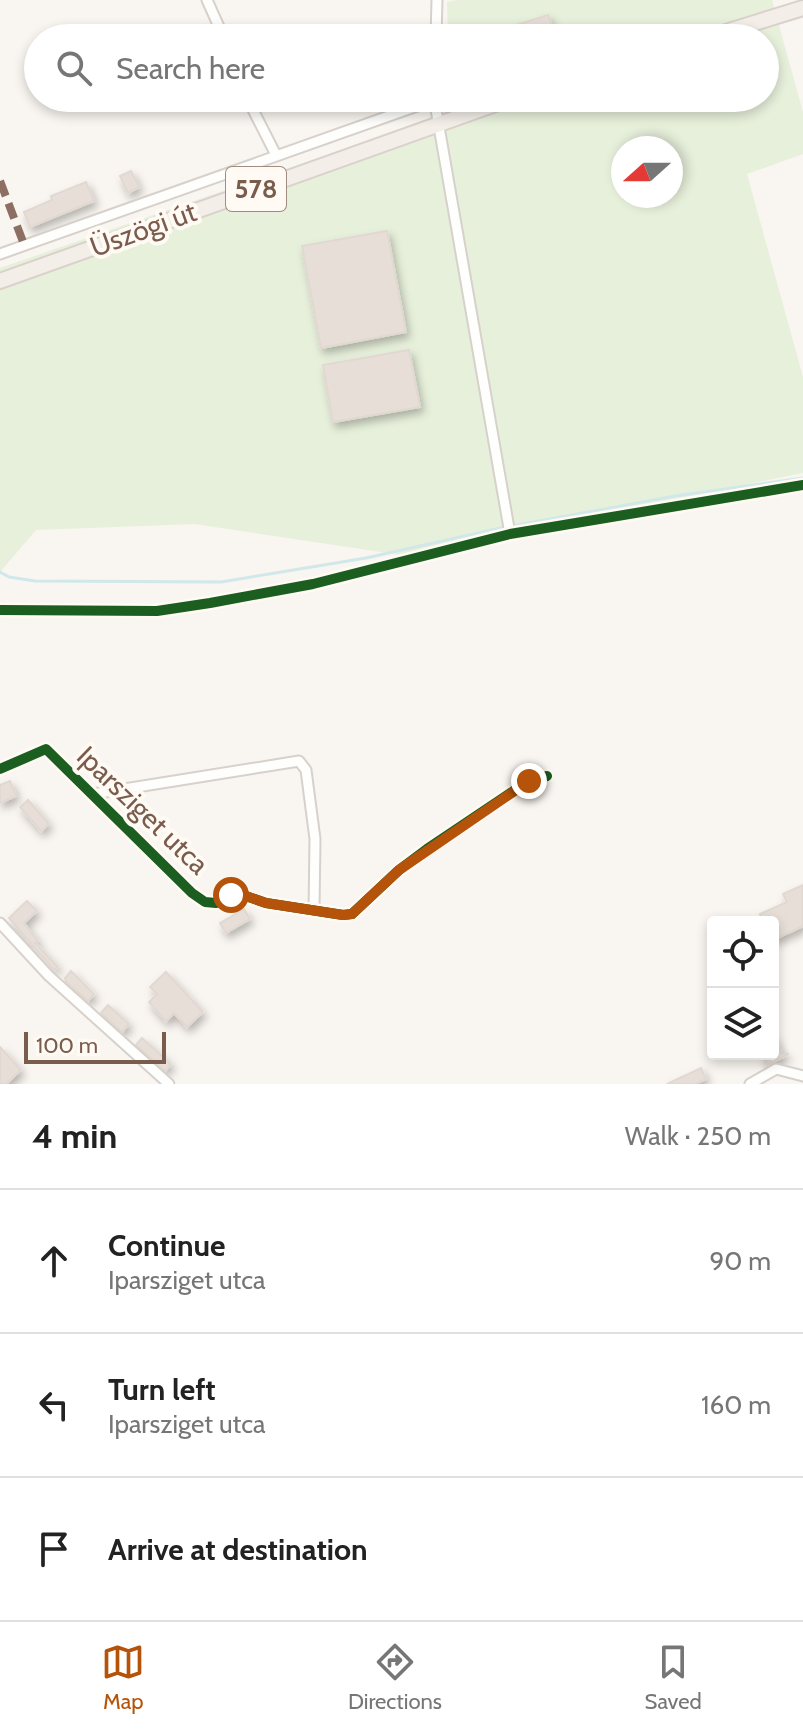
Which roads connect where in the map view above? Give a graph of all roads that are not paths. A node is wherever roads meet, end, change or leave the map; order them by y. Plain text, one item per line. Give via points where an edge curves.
1 (207, 0) edge
2 (437, 0) edge
3 (803, 8) edge
4 (218, 24) edge
5 (436, 24) edge
6 (751, 24) edge
7 (254, 112) edge
8 (397, 112) edge
9 (436, 112) edge
10 (472, 112) edge
11 (438, 124) junction
12 (276, 155) junction
13 (0, 254) edge
14 (0, 281) edge
15 (803, 485) edge
16 (509, 529) junction
17 (0, 610) edge
18 (0, 769) edge
19 (547, 776) dead end
20 (93, 794) junction
21 (314, 910) junction
22 (0, 923) edge
23 (803, 1076) edge
24 (169, 1084) edge
25 (750, 1084) edge

1 - 4 street
2 - 5 street
3 - 6 main road
7 - 12 street
8 - 12 street
9 - 11 street
10 - 11 main road, Üszögi út / 578
11 - 14 main road, Üszögi út / 578
11 - 16 street
12 - 13 street
15 - 16 street
16 - 17 street via 313,584 157,611
18 - 20 street, Iparsziget utca via 46,749
19 - 21 street, Iparsziget utca via 521,786 427,849 352,914
20 - 21 street, Iparsziget utca via 205,902 240,894
20 - 21 street, Iparsziget utca via 299,761 306,770 315,839
22 - 24 street via 49,976
23 - 25 street via 776,1069

